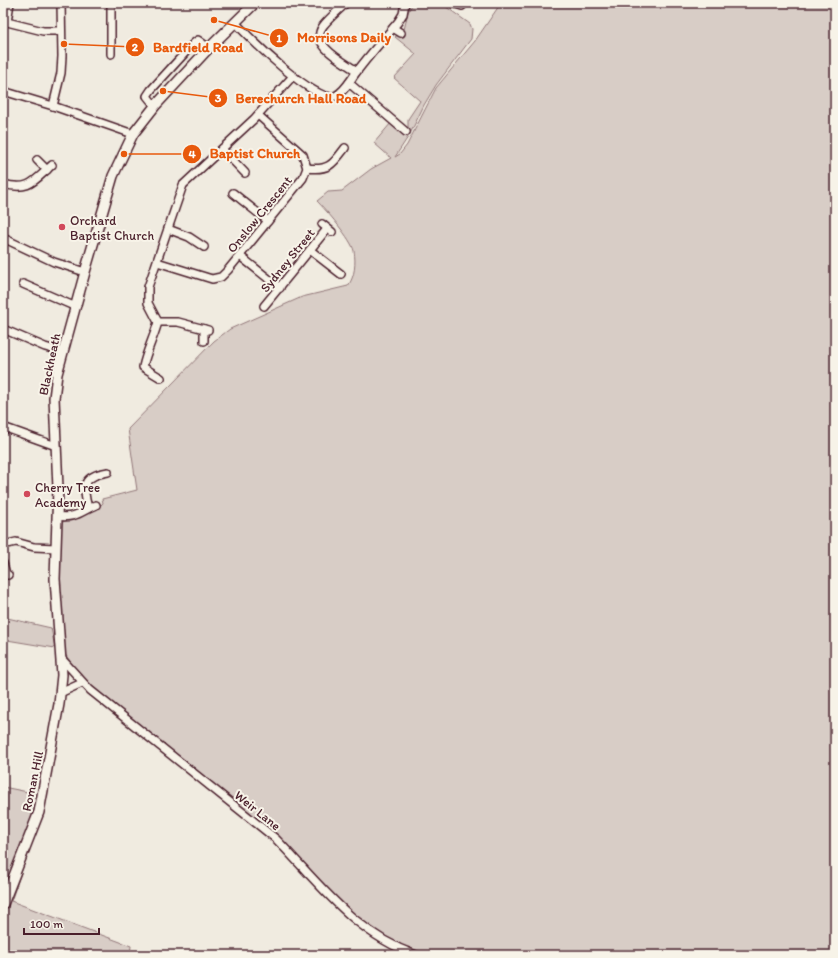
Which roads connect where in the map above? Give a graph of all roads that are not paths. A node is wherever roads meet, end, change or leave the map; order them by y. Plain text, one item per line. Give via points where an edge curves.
1 (10, 3) edge
2 (61, 3) edge
3 (110, 3) edge
4 (255, 3) edge
5 (346, 3) edge
6 (405, 3) edge
7 (452, 3) edge
8 (463, 5) edge
9 (5, 21) edge
10 (235, 22) junction
11 (393, 28) junction
12 (61, 31) junction
13 (401, 33) dead end
14 (209, 48) junction
15 (113, 51) dead end
16 (357, 71) junction
17 (293, 76) junction
18 (349, 83) junction
19 (3, 91) edge
20 (53, 106) junction
21 (154, 106) junction
22 (258, 115) junction
23 (405, 128) dead end
24 (133, 134) junction
25 (222, 148) junction
26 (345, 148) dead end
27 (37, 160) dead end
28 (307, 168) junction
29 (245, 170) dead end
30 (3, 184) edge
31 (233, 193) dead end
32 (249, 195) dead end
33 (244, 202) junction
34 (268, 221) junction
35 (327, 228) dead end
36 (168, 229) junction
37 (3, 238) edge
38 (204, 247) dead end
39 (310, 250) junction
40 (240, 256) junction
41 (157, 262) junction
42 (85, 272) junction
43 (337, 274) dead end
44 (23, 284) dead end
45 (280, 288) junction
46 (264, 306) dead end
47 (76, 307) junction
48 (158, 322) junction
49 (3, 329) edge
50 (204, 340) dead end
51 (64, 352) junction
52 (158, 375) dead end
53 (3, 427) edge
54 (56, 446) junction
55 (108, 472) dead end
56 (96, 505) dead end
57 (88, 508) junction
58 (57, 516) junction
59 (3, 545) edge
60 (56, 548) junction
61 (3, 563) edge
62 (6, 574) edge
63 (61, 658) junction
64 (82, 683) junction
65 (60, 693) junction
66 (3, 904) edge
67 (416, 955) edge

1 - 9 street
2 - 12 street
3 - 15 street
4 - 10 main road, Blackheath
5 - 16 street via 323,26 319,35 320,41 327,49
6 - 11 street via 403,14
7 - 8 street
9 - 12 street via 43,31
10 - 14 main road, Blackheath
10 - 17 street
11 - 13 street
11 - 16 street
12 - 20 street via 61,73
14 - 21 main road, Blackheath
14 - 21 street via 198,40 194,43 147,96
16 - 18 street
17 - 18 street via 316,93 330,98 336,96
17 - 22 street
18 - 23 street
19 - 20 street
20 - 24 street
21 - 24 main road, Blackheath
22 - 25 street
22 - 28 street, Onslow Crescent via 299,151
24 - 42 main road, Blackheath via 113,176
25 - 29 street
25 - 36 street via 183,185
26 - 28 street via 342,157 325,168
27 - 30 street via 49,168 31,184 24,187
28 - 34 street, Onslow Crescent via 303,178
31 - 33 street
32 - 33 street
33 - 34 street
34 - 40 street, Onslow Crescent
35 - 39 street, Sydney Street
36 - 38 street via 189,237
36 - 41 street
37 - 42 street via 54,262
39 - 43 street
39 - 45 street, Sydney Street
40 - 41 street, Onslow Crescent via 224,274 212,279
40 - 45 street
41 - 48 street via 148,287 148,303
42 - 47 main road, Blackheath
44 - 47 street
45 - 46 street, Sydney Street
47 - 51 main road, Blackheath
48 - 50 street via 178,322 206,330
48 - 52 street via 144,367
49 - 51 street via 45,347
51 - 54 main road, Blackheath via 54,398
53 - 54 street
54 - 58 main road, Blackheath
55 - 57 street via 97,470 89,478 85,487
56 - 57 street
57 - 58 street via 78,515 66,518
58 - 60 main road, Blackheath
59 - 60 street via 16,542 34,547
60 - 63 main road, Blackheath via 57,624
61 - 62 street
63 - 64 street, Weir Lane
63 - 65 main road, Roman Hill
64 - 65 street
64 - 67 street, Weir Lane via 276,839 320,887 370,933 400,950
65 - 66 main road, Roman Hill via 39,812

